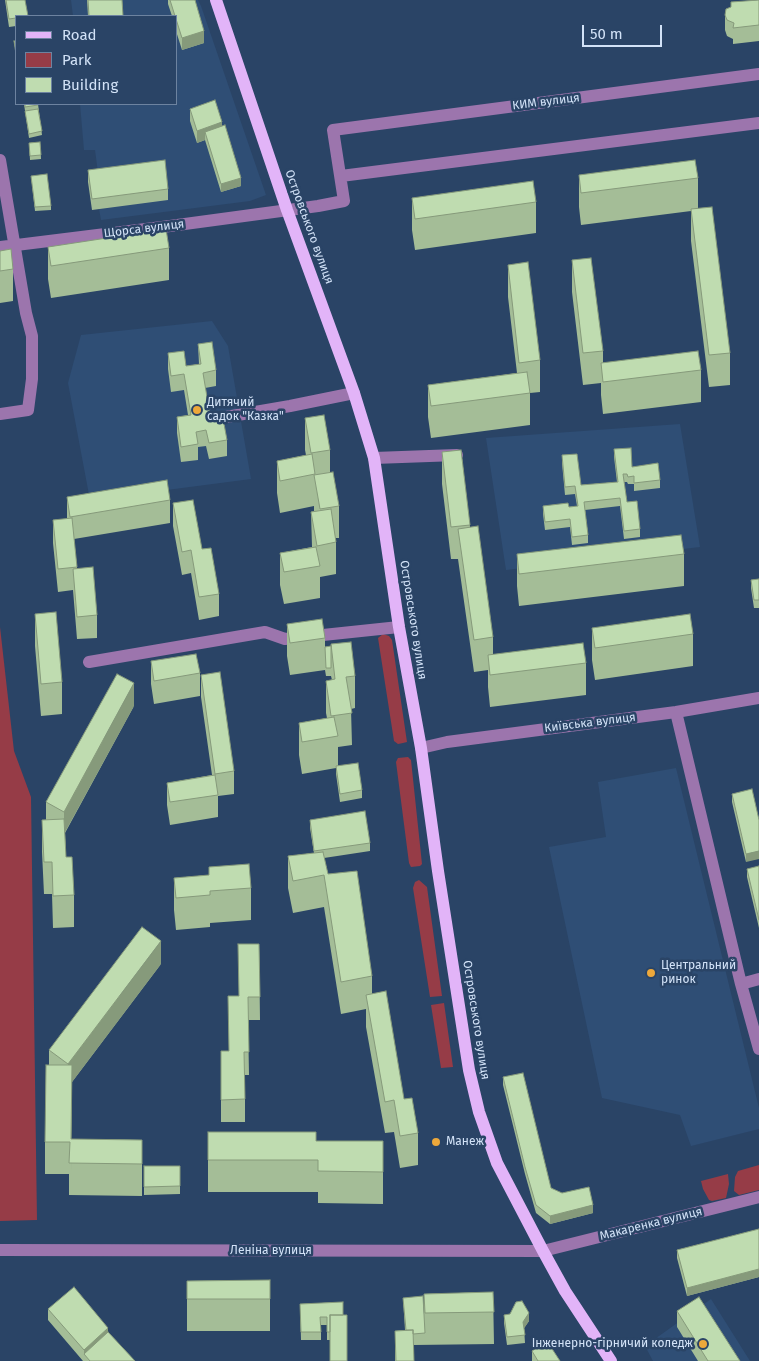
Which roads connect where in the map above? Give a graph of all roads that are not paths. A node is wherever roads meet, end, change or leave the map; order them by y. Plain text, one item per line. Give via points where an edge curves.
1 (216, 0) edge
2 (759, 74) edge
3 (759, 123) edge
4 (0, 160) edge
5 (341, 176) junction
6 (287, 210) junction
7 (15, 245) junction
8 (0, 247) edge
9 (354, 392) junction
10 (0, 414) edge
11 (226, 417) dead end
12 (460, 455) edge
13 (374, 458) junction
14 (398, 627) junction
15 (89, 662) dead end
16 (759, 698) edge
17 (676, 712) junction
18 (420, 748) junction
19 (759, 978) edge
20 (741, 984) junction
21 (759, 1049) edge
22 (759, 1197) edge
23 (0, 1250) edge
24 (543, 1251) junction
25 (611, 1361) edge

1 - 6 main road, Островського вулиця
2 - 5 street, КИМ вулиця via 333,130
3 - 5 street
4 - 7 street
5 - 6 street, Щорса вулиця via 344,201
6 - 7 street, Щорса вулиця
6 - 9 main road, Островського вулиця
7 - 8 street, Щорса вулиця
7 - 10 street via 32,336 32,379 28,410
9 - 11 street
9 - 13 main road, Островського вулиця
12 - 13 street
13 - 14 main road, Островського вулиця
14 - 15 street via 285,639 265,632
14 - 18 main road, Островського вулиця
16 - 17 street, Київська вулиця
17 - 18 street, Київська вулиця
17 - 20 street
18 - 24 main road, Островського вулиця via 477,1104 497,1162
19 - 20 street
20 - 21 street
22 - 24 street, Макаренка вулиця
23 - 24 street, Леніна вулиця
24 - 25 main road, Островського вулиця

